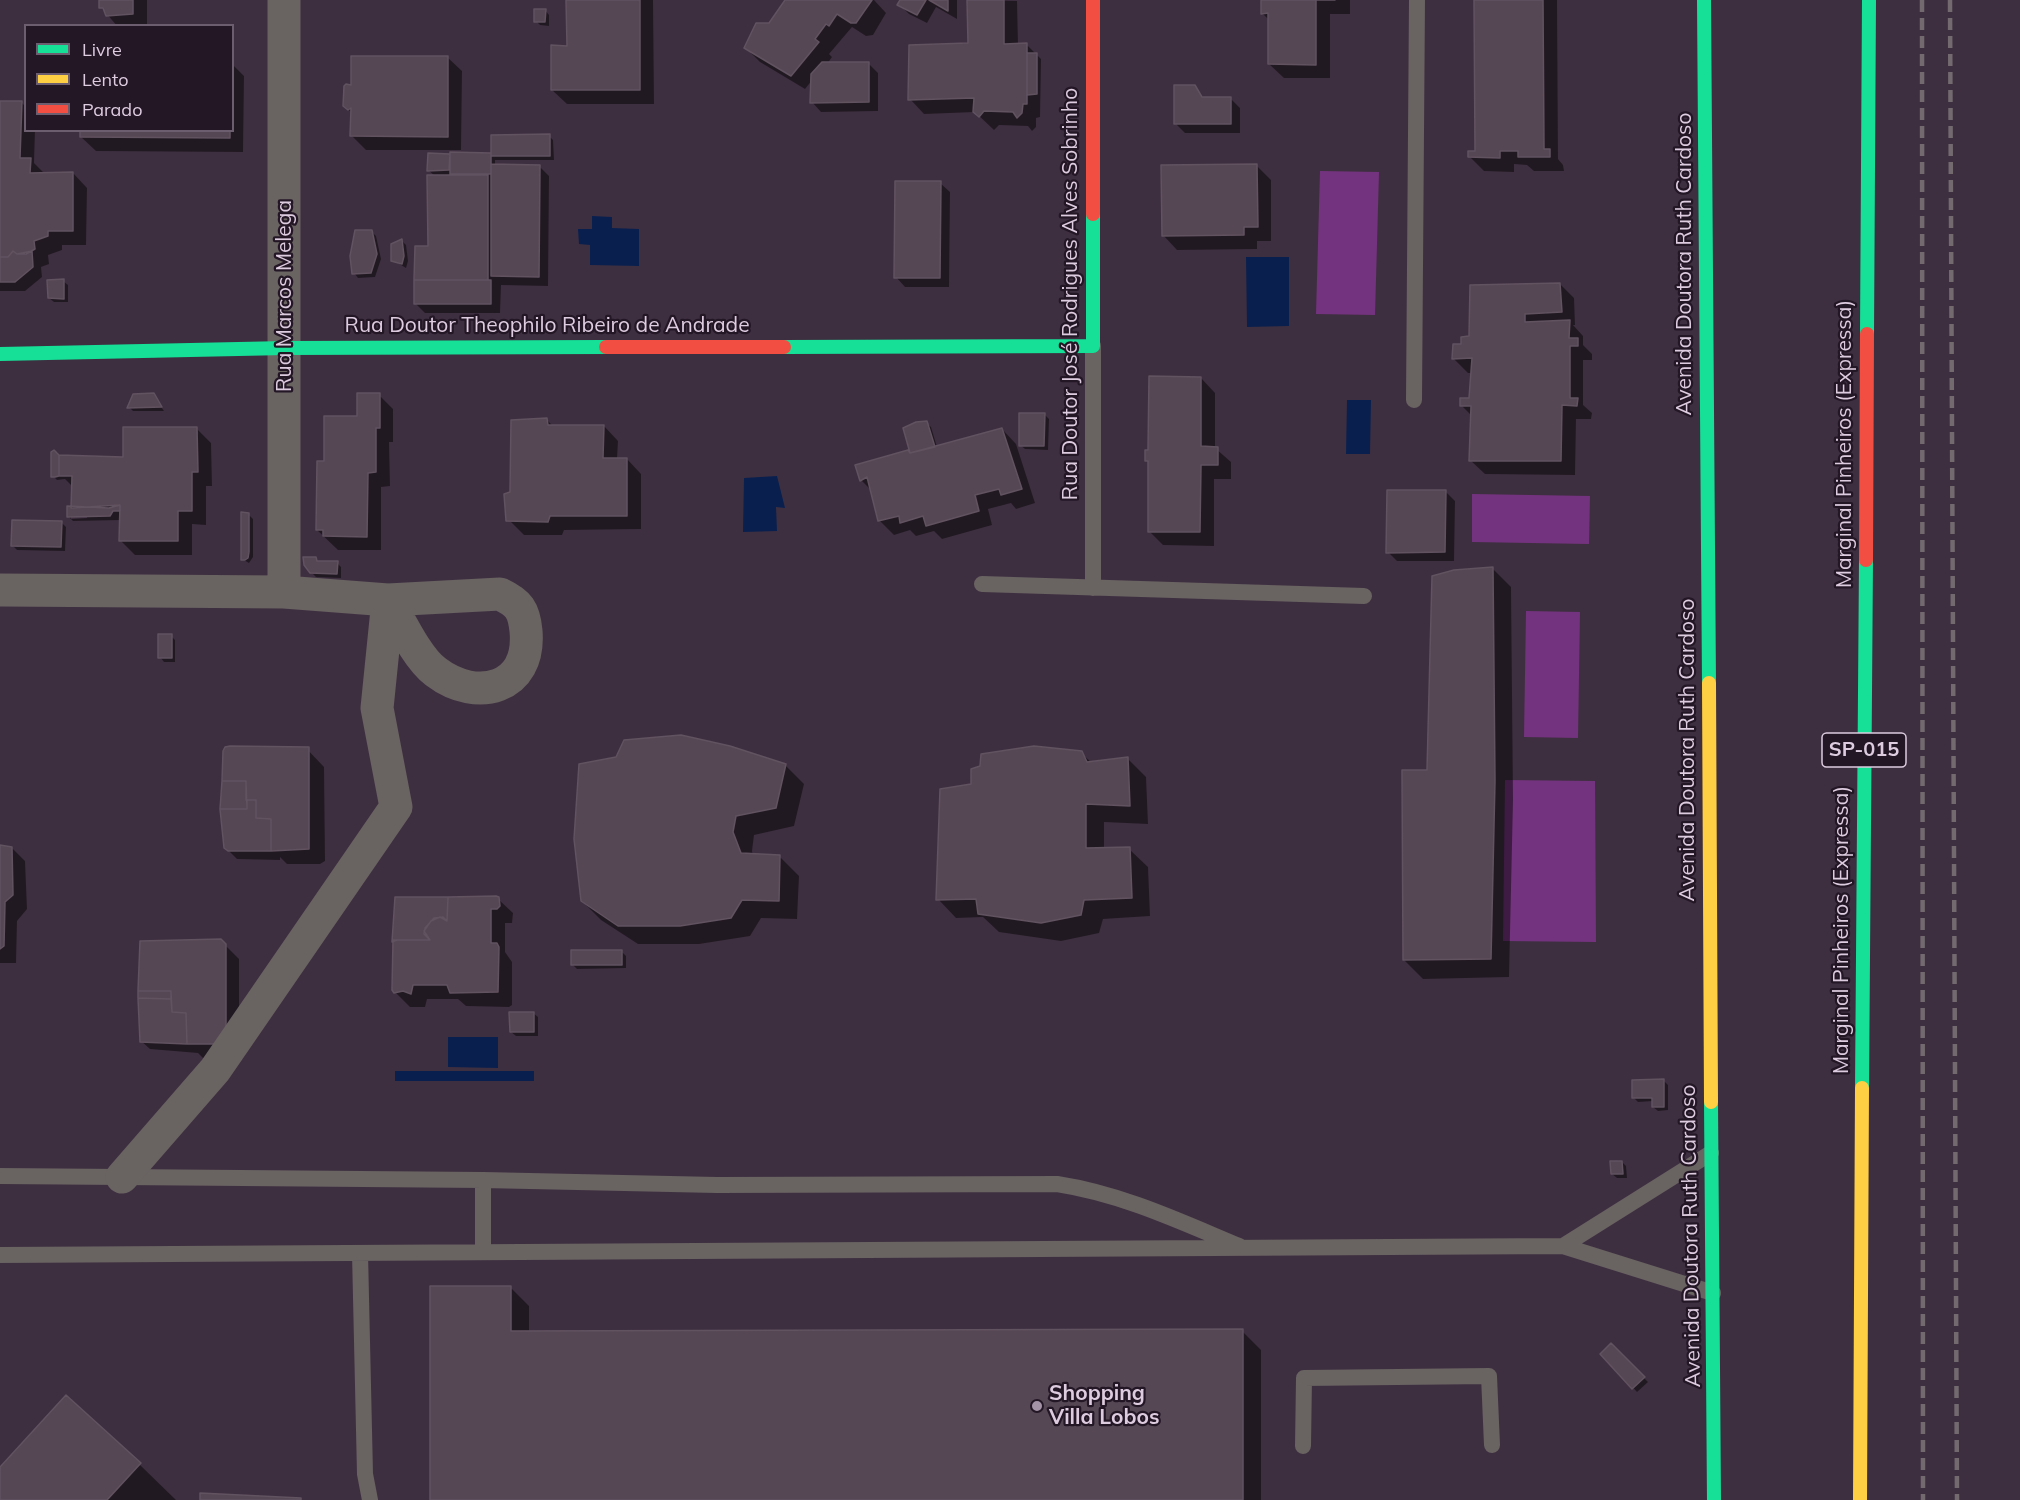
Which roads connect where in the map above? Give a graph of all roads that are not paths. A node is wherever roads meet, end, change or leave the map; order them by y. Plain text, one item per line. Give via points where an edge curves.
1 (285, 0) edge
2 (1093, 0) edge
3 (1417, 0) edge
4 (1704, 0) edge
5 (1869, 0) edge
6 (1094, 345) junction
7 (286, 348) junction
8 (0, 354) edge
9 (1414, 400) dead end
10 (982, 584) dead end
11 (1093, 588) junction
12 (0, 590) edge
13 (284, 592) junction
14 (1364, 596) dead end
15 (1711, 1153) junction
16 (0, 1176) edge
17 (122, 1177) junction
18 (483, 1179) junction
19 (1563, 1246) junction
20 (1247, 1250) junction
21 (483, 1252) junction
22 (360, 1253) junction
23 (0, 1256) edge
24 (1713, 1293) junction
25 (1492, 1445) dead end
26 (1303, 1446) dead end
27 (370, 1500) edge
28 (1714, 1500) edge
29 (1860, 1500) edge

1 - 7 street, Rua Marcos Melega
2 - 6 main road, Rua Doutor José Rodrigues Alves Sobrinho
3 - 9 lane
4 - 15 main road, Avenida Doutora Ruth Cardoso
5 - 29 main road, Marginal Pinheiros (Expressa) / SP-015
6 - 7 main road, Rua Doutor Theophilo Ribeiro de Andrade
6 - 11 lane, Rua Doutor José Rodrigues Alves Sobrinho
7 - 8 main road, Rua Doutor Theophilo Ribeiro de Andrade
7 - 13 street, Rua Marcos Melega
10 - 11 lane
11 - 14 lane
12 - 13 street
13 - 17 street via 388,600 377,708 396,807 216,1070
15 - 19 lane
15 - 24 main road, Avenida Doutora Ruth Cardoso
16 - 17 lane
17 - 18 lane
18 - 20 lane via 717,1185 1057,1184 1129,1200
18 - 21 lane
19 - 20 lane
19 - 24 lane
20 - 21 lane
21 - 22 lane
22 - 23 lane
22 - 27 lane via 365,1474
24 - 28 main road, Avenida Doutora Ruth Cardoso
25 - 26 lane via 1489,1376 1304,1378

